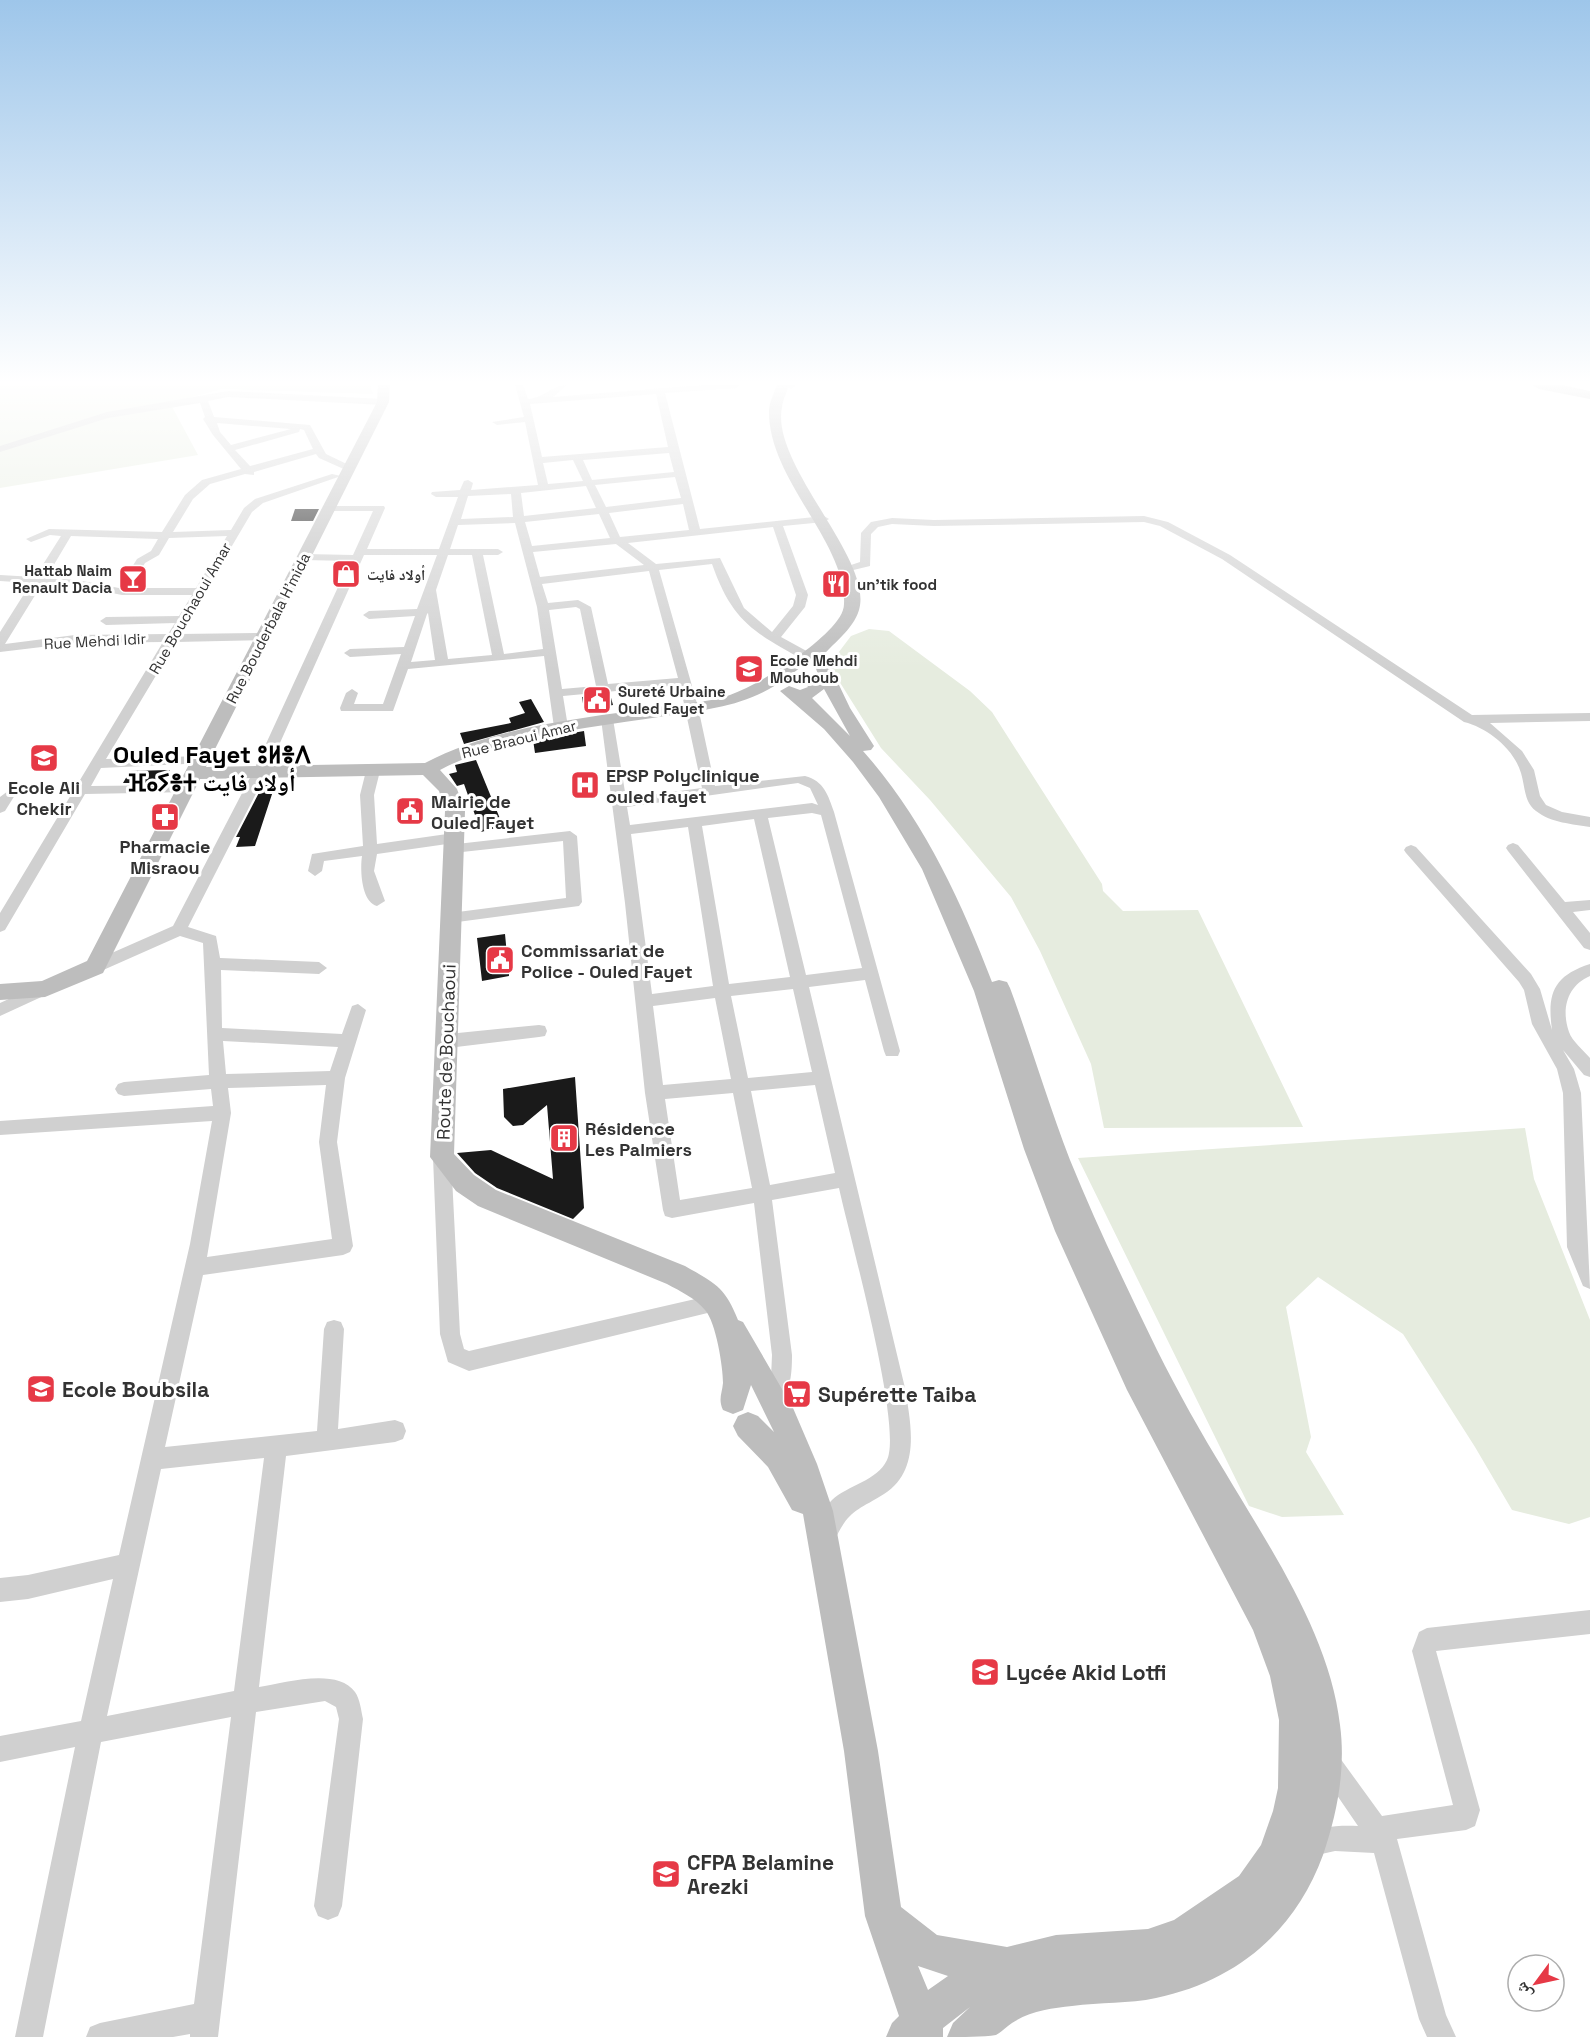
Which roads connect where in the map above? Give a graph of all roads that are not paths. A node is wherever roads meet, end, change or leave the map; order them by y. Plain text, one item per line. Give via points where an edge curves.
1 (214, 480) edge
2 (320, 480) edge
3 (340, 480) edge
4 (542, 480) edge
5 (610, 480) edge
6 (681, 480) edge
7 (796, 480) edge
8 (588, 482) junction
9 (466, 488) junction
10 (544, 488) junction
11 (516, 490) junction
12 (436, 494) dead end
13 (686, 501) junction
14 (329, 508) junction
15 (603, 510) junction
16 (519, 520) junction
17 (821, 520) junction
18 (454, 522) junction
19 (777, 523) junction
20 (695, 531) junction
21 (68, 533) junction
22 (234, 533) junction
23 (167, 535) junction
24 (31, 539) dead end
25 (616, 539) junction
26 (526, 550) junction
27 (477, 552) junction
28 (498, 552) dead end
29 (444, 553) junction
30 (359, 555) junction
31 (304, 557) junction
32 (653, 567) junction
33 (848, 568) junction
34 (3, 578) dead end
35 (37, 581) junction
36 (538, 581) junction
37 (430, 590) junction
38 (200, 591) junction
39 (122, 592) junction
40 (543, 607) junction
41 (423, 612) junction
42 (369, 615) dead end
43 (184, 619) junction
44 (106, 621) dead end
45 (263, 637) junction
46 (172, 638) junction
47 (774, 638) junction
48 (0, 642) edge
49 (0, 648) edge
50 (409, 650) junction
51 (551, 652) junction
52 (351, 653) dead end
53 (499, 659) junction
54 (442, 663) junction
55 (403, 666) junction
56 (806, 676) junction
57 (685, 681) junction
58 (603, 690) junction
59 (754, 691) junction
60 (352, 693) dead end
61 (556, 693) junction
62 (692, 707) junction
63 (1590, 717) edge
64 (607, 719) junction
65 (1475, 719) junction
66 (561, 728) junction
67 (98, 764) junction
68 (428, 769) junction
69 (373, 771) junction
70 (260, 772) junction
71 (194, 774) junction
72 (83, 790) junction
73 (709, 790) junction
74 (8, 795) dead end
75 (621, 803) junction
76 (0, 808) edge
77 (827, 812) junction
78 (760, 815) junction
79 (694, 822) junction
80 (1590, 822) edge
81 (625, 830) junction
82 (454, 843) junction
83 (1513, 848) dead end
84 (370, 850) junction
85 (1411, 850) dead end
86 (315, 870) dead end
87 (377, 901) dead end
88 (1590, 905) edge
89 (1561, 908) junction
90 (450, 918) junction
91 (0, 926) edge
92 (179, 930) junction
93 (1590, 944) edge
94 (213, 963) junction
95 (96, 967) junction
96 (319, 968) dead end
97 (1590, 970) edge
98 (871, 973) junction
99 (800, 983) junction
100 (45, 989) junction
101 (1532, 989) junction
102 (0, 992) edge
103 (722, 992) junction
104 (643, 1001) junction
105 (1557, 1006) junction
106 (0, 1010) edge
107 (358, 1010) dead end
108 (539, 1031) dead end
109 (214, 1034) junction
110 (348, 1041) junction
111 (448, 1041) junction
112 (892, 1051) dead end
113 (1590, 1070) edge
114 (336, 1078) junction
115 (822, 1078) junction
116 (218, 1081) junction
117 (740, 1085) junction
118 (124, 1089) dead end
119 (654, 1093) junction
120 (222, 1113) junction
121 (0, 1128) edge
122 (442, 1157) junction
123 (846, 1179) junction
124 (762, 1192) junction
125 (195, 1267) junction
126 (1590, 1280) edge
127 (721, 1311) junction
128 (334, 1329) dead end
129 (771, 1397) junction
130 (733, 1400) junction
131 (748, 1426) junction
132 (395, 1431) dead end
133 (327, 1441) junction
134 (276, 1446) junction
135 (152, 1459) junction
136 (822, 1545) junction
137 (129, 1564) junction
138 (0, 1590) edge
139 (1590, 1622) edge
140 (243, 1702) junction
141 (91, 1731) junction
142 (0, 1749) edge
143 (1323, 1757) junction
144 (1381, 1835) junction
145 (1308, 1844) junction
146 (328, 1906) dead end
147 (885, 1916) junction
148 (1005, 1965) junction
149 (206, 2026) edge
150 (914, 2033) edge
151 (29, 2037) edge
152 (100, 2037) edge
153 (967, 2037) edge
154 (1442, 2037) edge

1 - 23 street via 186,500
2 - 22 street, Rue Bouchaoui Amar via 259,501 248,510
3 - 14 main road, Rue Bouderbala H'mida
4 - 10 street
5 - 8 street
6 - 13 street
7 - 17 main road
8 - 10 street
8 - 15 street
9 - 11 street
9 - 12 street
9 - 18 street
10 - 11 street
11 - 16 street
13 - 15 street
13 - 20 street
14 - 30 street via 380,508
14 - 31 main road, Rue Bouderbala H'mida
15 - 16 street
15 - 25 street
16 - 18 street
16 - 26 street
17 - 19 street
17 - 33 main road
18 - 29 street
19 - 20 street
19 - 47 street via 802,596 799,607
20 - 25 street
21 - 23 street
21 - 24 street via 44,533
21 - 35 street
22 - 23 street
22 - 38 street, Rue Bouchaoui Amar
23 - 39 street via 155,553 141,561
25 - 26 street
25 - 32 street
26 - 36 street
27 - 28 street
27 - 29 street
27 - 53 street
29 - 30 street
29 - 37 street
30 - 31 street
30 - 70 street
31 - 45 main road, Rue Bouderbala H'mida
32 - 36 street
32 - 47 street via 716,560 735,607 749,622
32 - 57 street
33 - 56 main road via 852,606 847,620
33 - 65 street via 866,564 866,533 884,522 1154,521 1226,557 1460,715
34 - 35 street
35 - 39 street via 77,583
35 - 48 street
36 - 40 street
37 - 41 street
37 - 54 street
38 - 39 street
38 - 43 street, Rue Bouchaoui Amar
40 - 51 street
40 - 58 street via 578,603 585,607
41 - 42 street
41 - 50 street
43 - 44 street
43 - 46 street, Rue Bouchaoui Amar
45 - 46 street, Rue Mehdi Idir
45 - 71 main road, Rue Bouderbala H'mida
46 - 49 street, Rue Mehdi Idir via 75,639
46 - 67 street, Rue Bouchaoui Amar
47 - 56 street
50 - 52 street
50 - 55 street
51 - 53 street
51 - 61 street
53 - 54 street
54 - 55 street
55 - 60 street via 388,708 346,708
56 - 59 main road
56 - 59 main road
56 - 143 main road via 865,746 918,819 965,908 999,986 1051,1143 1116,1291 1174,1413 1291,1620 1320,1706
56 - 148 main road via 826,721 878,779 914,837 969,949 1065,1222 1150,1410 1270,1629 1298,1722 1298,1767 1290,1814 1276,1854 1255,1886 1228,1908 1153,1948 1063,1952
57 - 58 street
57 - 62 street
58 - 61 street
59 - 62 main road, Rue Braoui Amar via 733,700
61 - 66 street
62 - 64 main road, Rue Braoui Amar
62 - 73 street
63 - 65 street
64 - 66 main road, Rue Braoui Amar
64 - 75 street
65 - 80 street via 1493,729 1519,755 1540,808
66 - 68 main road, Rue Braoui Amar via 460,752
67 - 71 street
67 - 72 street, Rue Bouchaoui Amar
68 - 69 main road
68 - 82 main road, Route de Bouchaoui via 448,789 455,811
69 - 70 main road
69 - 84 street via 367,795
70 - 71 main road
70 - 92 street
71 - 72 street
71 - 95 main road, Rue Bouderbala H'mida
72 - 91 street, Rue Bouchaoui Amar
73 - 75 street
73 - 77 street via 806,780 819,788
74 - 76 street
75 - 81 street
77 - 78 street via 812,808
77 - 98 street
78 - 79 street
78 - 99 street
79 - 81 street
79 - 103 street
81 - 104 street
82 - 84 street
82 - 90 main road, Route de Bouchaoui
82 - 90 street via 570,836 574,902
83 - 89 street
84 - 86 street via 317,857
84 - 87 street via 367,871
85 - 101 street
88 - 89 street
89 - 93 street
90 - 111 main road, Route de Bouchaoui
92 - 94 street via 210,940
92 - 95 street
94 - 96 street
94 - 109 street
95 - 100 main road
97 - 105 street via 1562,988
98 - 99 street
98 - 112 street
99 - 103 street
99 - 115 street
100 - 102 main road
100 - 106 street
101 - 105 street
101 - 126 street via 1540,1024 1565,1070 1572,1093 1577,1247
103 - 104 street
103 - 117 street
104 - 119 street
105 - 113 street via 1561,1036
107 - 110 street
108 - 111 street
109 - 110 street
109 - 116 street
110 - 114 street
111 - 122 main road, Route de Bouchaoui
114 - 116 street
114 - 125 street via 328,1142 343,1246
115 - 117 street
115 - 123 street
116 - 118 street
116 - 120 street
117 - 119 street
117 - 124 street
119 - 124 street via 672,1210
120 - 121 street
120 - 125 street
122 - 127 main road, Route de Bouchaoui via 465,1183 487,1198 676,1275
122 - 127 street via 450,1334 455,1355 470,1361
123 - 124 street
123 - 136 street via 895,1388 901,1435 896,1466 885,1480 846,1503 834,1515
124 - 129 street via 782,1355 781,1380
125 - 135 street
127 - 129 main road via 766,1380
127 - 130 main road via 734,1355 737,1384
128 - 133 street
129 - 130 main road via 762,1388 748,1386
129 - 131 main road via 774,1405 769,1419 755,1427
129 - 136 main road via 808,1477
130 - 131 main road via 736,1419
131 - 136 main road via 792,1478
132 - 133 street
133 - 134 street
134 - 135 street
134 - 140 street
135 - 137 street
136 - 147 main road via 861,1751
137 - 138 street
137 - 141 street
139 - 144 street via 1427,1640 1424,1651 1466,1817 1436,1819
140 - 141 street
140 - 146 street via 326,1689 347,1701 351,1719
140 - 149 street
141 - 142 street
141 - 151 street
143 - 144 street
143 - 145 main road via 1323,1785
144 - 145 street
144 - 154 street via 1433,2019
145 - 153 main road via 1296,1876 1276,1908 1239,1942 1203,1962 1159,1979 1047,1989 1016,1997 995,2010
147 - 148 main road via 922,1951
147 - 150 main road
148 - 150 main road via 972,1983
149 - 152 street

